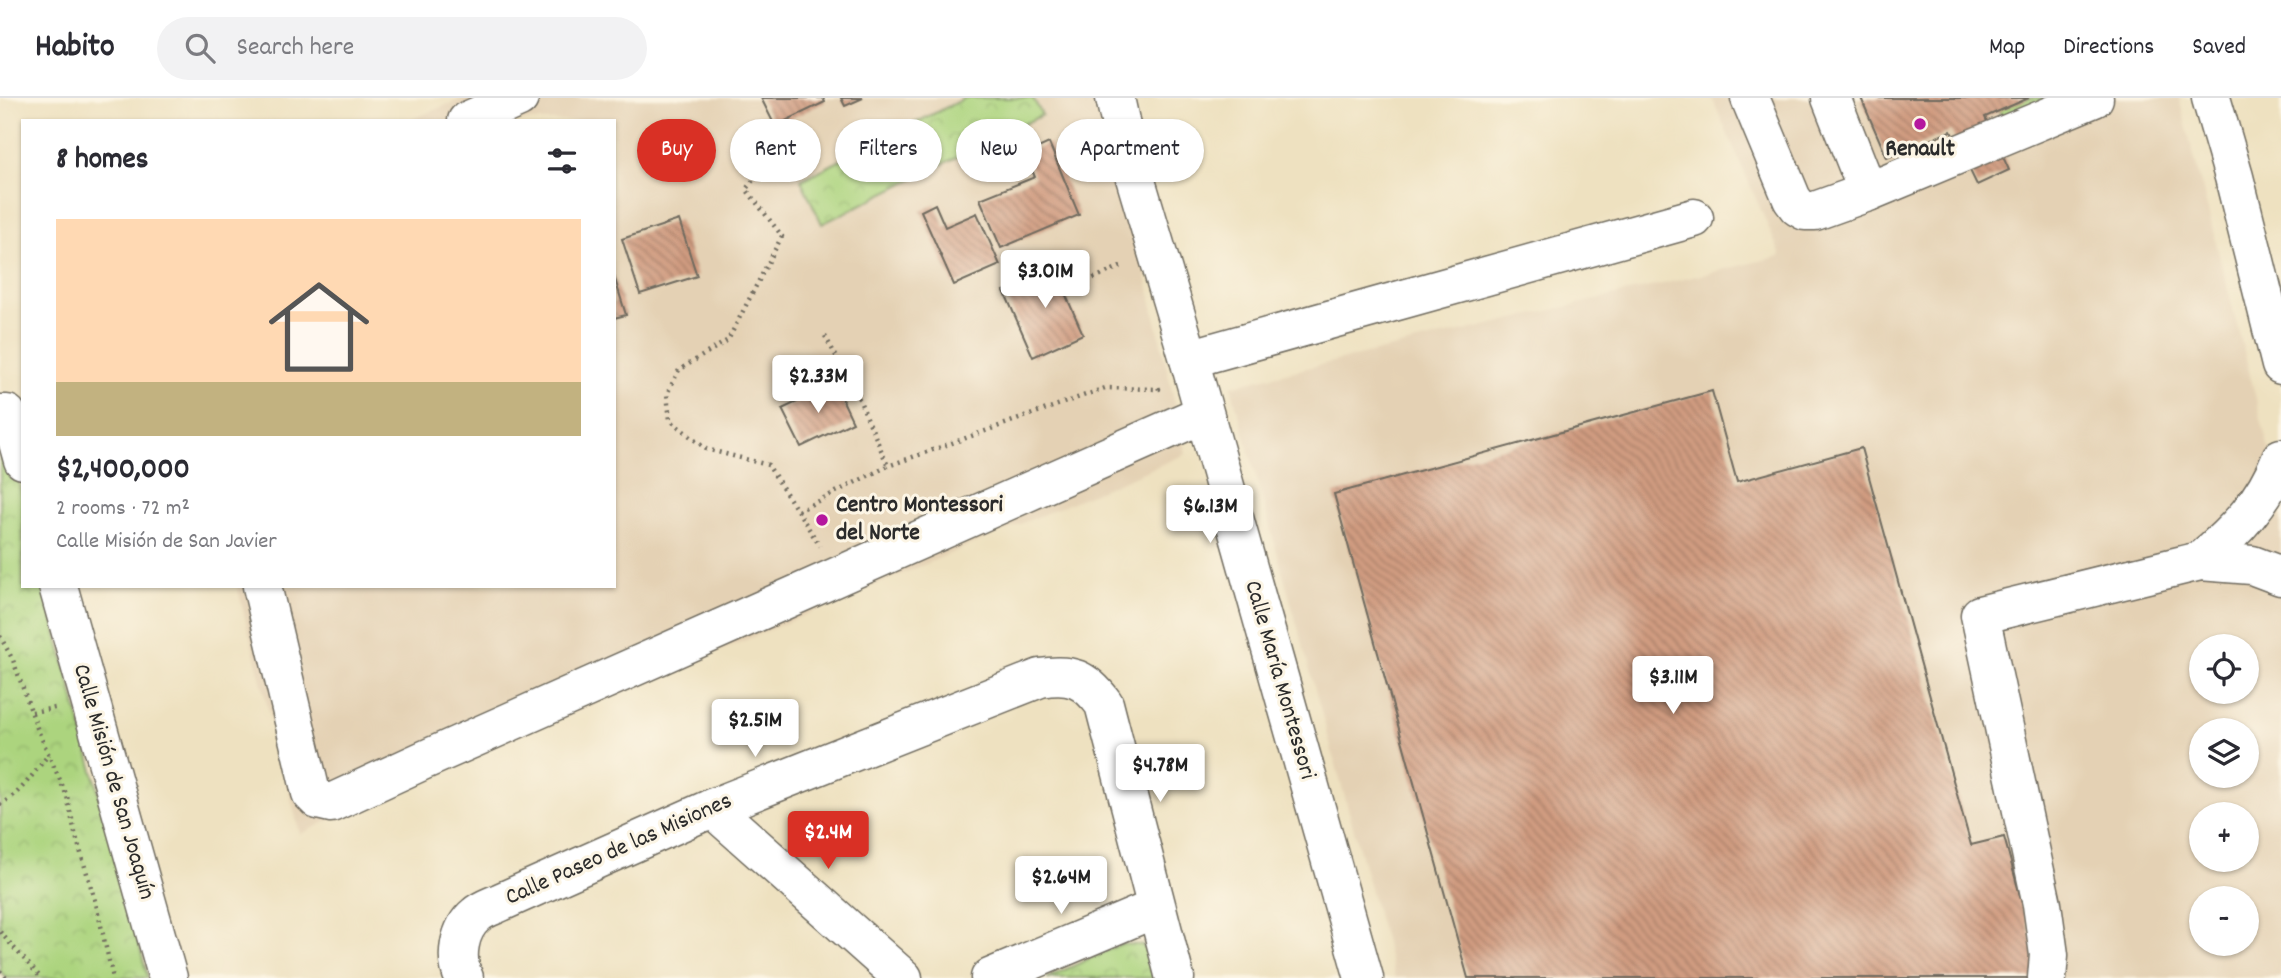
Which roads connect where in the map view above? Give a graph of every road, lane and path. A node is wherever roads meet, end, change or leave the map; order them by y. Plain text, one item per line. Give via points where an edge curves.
1 (519, 98) edge
2 (1115, 98) edge
3 (1750, 98) edge
4 (1831, 98) edge
5 (2094, 98) edge
6 (2211, 98) edge
7 (472, 119) edge
8 (752, 182) edge
9 (1868, 192) junction
10 (1693, 218) dead end
11 (1129, 271) dead end
12 (1087, 281) dead end
13 (825, 336) dead end
14 (1189, 359) junction
15 (2281, 365) edge
16 (1159, 389) dead end
17 (0, 414) edge
18 (1203, 414) junction
19 (21, 453) edge
20 (2281, 458) edge
21 (887, 466) junction
22 (798, 511) junction
23 (820, 546) dead end
24 (2200, 561) junction
25 (2281, 576) edge
26 (59, 588) edge
27 (262, 588) edge
28 (0, 636) edge
29 (49, 754) junction
30 (0, 804) edge
31 (712, 808) junction
32 (1156, 908) junction
33 (0, 932) edge
34 (0, 971) edge
35 (6, 978) edge
36 (41, 978) edge
37 (113, 978) edge
38 (168, 978) edge
39 (464, 978) edge
40 (903, 978) edge
41 (990, 978) edge
42 (1175, 978) edge
43 (1364, 978) edge
44 (2048, 978) edge

1 - 7 street
2 - 14 street, Calle María Montessori
3 - 9 street via 1798,207 1815,211
4 - 9 street
5 - 9 street
6 - 15 street
8 - 22 path via 746,189 782,236 728,340 679,370 667,394 670,420 706,449 768,465
10 - 14 street
11 - 12 path via 1122,266
13 - 21 path via 856,392
14 - 18 street, Calle María Montessori
16 - 21 path via 1105,388
17 - 19 street via 7,414
18 - 27 street via 331,803 311,793
18 - 43 street, Calle María Montessori
20 - 24 street via 2254,508
21 - 22 path
22 - 23 path
24 - 25 street via 2252,565
24 - 44 street via 1980,615 2042,904
26 - 38 street, Calle Misión de San Joaquín
28 - 29 path
29 - 30 path via 24,785
29 - 37 path via 67,796
31 - 32 street, Calle Paseo de las Misiones via 1040,678 1060,675 1092,687 1104,704
31 - 39 street, Calle Paseo de las Misiones via 476,914 464,929 458,948
31 - 40 street
32 - 41 street
32 - 42 street, Calle Paseo de las Misiones
33 - 36 path
34 - 35 path

